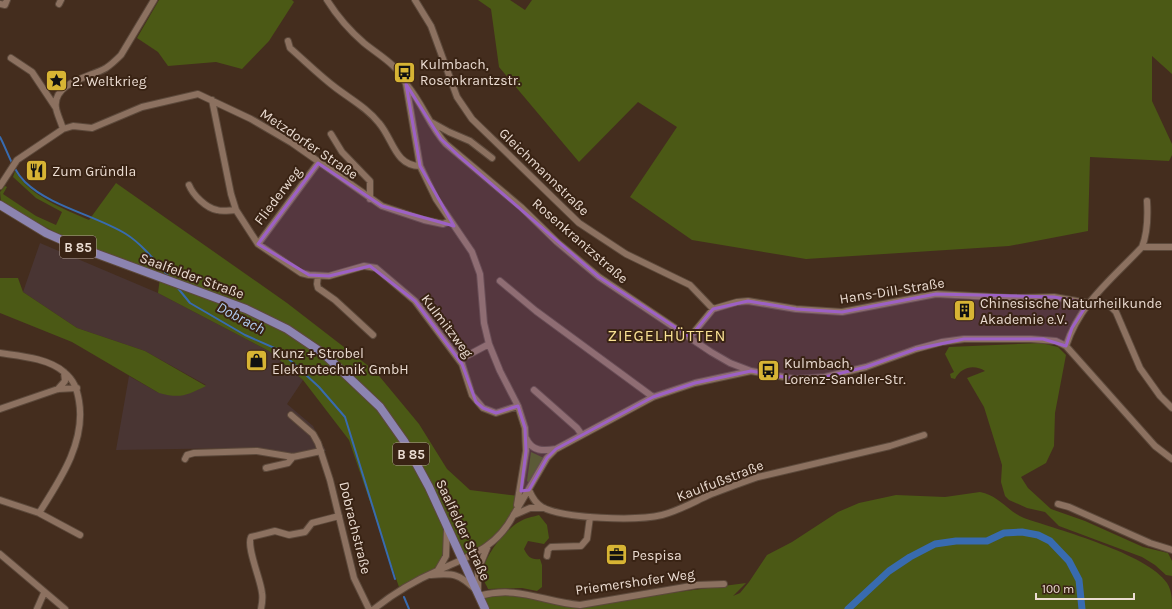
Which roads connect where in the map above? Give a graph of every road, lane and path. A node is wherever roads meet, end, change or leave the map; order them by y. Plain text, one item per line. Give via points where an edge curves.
1 (7, 0) edge
2 (154, 0) edge
3 (327, 0) edge
4 (415, 0) edge
5 (0, 4) edge
6 (288, 41) dead end
7 (11, 58) dead end
8 (406, 84) junction
9 (212, 100) junction
10 (56, 108) junction
11 (430, 122) junction
12 (63, 129) junction
13 (332, 134) dead end
14 (492, 158) dead end
15 (318, 163) junction
16 (420, 166) junction
17 (189, 185) dead end
18 (0, 186) edge
19 (370, 199) junction
20 (1147, 201) dead end
21 (0, 206) edge
22 (236, 210) junction
23 (450, 221) junction
24 (258, 244) junction
25 (1142, 247) junction
26 (1172, 247) edge
27 (318, 276) junction
28 (500, 281) dead end
29 (1088, 303) junction
30 (713, 310) junction
31 (373, 335) dead end
32 (690, 337) junction
33 (489, 344) junction
34 (1066, 346) junction
35 (0, 353) edge
36 (459, 360) junction
37 (750, 371) junction
38 (64, 372) junction
39 (77, 388) junction
40 (58, 389) junction
41 (534, 390) dead end
42 (653, 397) junction
43 (518, 406) junction
44 (1172, 408) edge
45 (0, 409) edge
46 (291, 415) dead end
47 (582, 435) junction
48 (924, 435) dead end
49 (526, 436) junction
50 (556, 449) junction
51 (321, 451) junction
52 (293, 457) junction
53 (185, 459) dead end
54 (1172, 459) edge
55 (266, 468) dead end
56 (521, 490) junction
57 (529, 490) junction
58 (0, 500) edge
59 (1058, 504) dead end
60 (545, 508) junction
61 (39, 513) junction
62 (339, 516) junction
63 (513, 516) junction
64 (590, 517) junction
65 (447, 528) junction
66 (80, 535) dead end
67 (488, 547) junction
68 (1172, 550) edge
69 (0, 554) edge
70 (547, 556) dead end
71 (462, 561) junction
72 (438, 570) junction
73 (428, 575) junction
74 (724, 584) dead end
75 (44, 592) junction
76 (478, 594) junction
77 (37, 609) edge
78 (65, 609) edge
79 (262, 609) edge
80 (369, 609) edge
81 (374, 609) edge
82 (484, 609) edge

1 - 5 street via 5,5
2 - 10 street via 114,62 70,83 56,100
3 - 8 street, Rosenkrantzstraße via 364,43 389,61
4 - 30 street, Gleichmannstraße via 431,26 457,97 477,123 579,223 626,254 690,286
6 - 16 street via 290,48 336,88 369,110 384,129 401,160 411,166
7 - 10 street via 32,72
8 - 11 street, Rosenkrantzstraße via 419,99
8 - 16 street
9 - 12 street, Metzdorfer Straße via 193,94 142,107 92,128 73,126
9 - 15 street, Metzdorfer Straße via 278,135
9 - 22 street, Kulmitzweg
10 - 12 street
11 - 14 street via 470,141
11 - 32 street, Rosenkrantzstraße via 446,144 599,277
12 - 18 street via 17,160
13 - 19 street via 342,152 370,181
15 - 19 street, Metzdorfer Straße
15 - 24 street, Fliederweg
16 - 23 street
17 - 22 street via 192,192 212,209
19 - 23 street, Metzdorfer Straße via 382,206 424,220 443,224
20 - 25 street via 1148,220
21 - 65 main road, Saalfelder Straße / B 85 via 73,245 246,310 287,329 324,354 380,407 391,422 426,481
22 - 24 street, Kulmitzweg
23 - 33 street via 472,252 480,274 484,323
24 - 27 street, Kulmitzweg via 301,273
25 - 26 street
25 - 29 street
27 - 31 street via 318,288
27 - 36 street, Kulmitzweg via 340,274 364,266 376,268 415,301
28 - 42 street via 536,311
29 - 30 street, Hans-Dill-Straße via 1054,297 1011,298 936,294 842,312 796,309 748,301
29 - 34 street via 1072,328
29 - 44 street, Hans-Dill-Straße via 1108,304 1116,312 1140,368
30 - 32 street
32 - 37 street, Rosenkrantzstraße via 730,363
33 - 36 street
33 - 43 street
34 - 37 street via 1043,339 964,339 916,349 866,367 825,377 795,379
34 - 54 street via 1155,446
35 - 38 street via 36,360
36 - 43 street, Kulmitzweg via 472,395 482,408 496,412
37 - 42 street via 695,382
38 - 39 street
38 - 40 street via 65,381
39 - 40 street
39 - 61 street via 81,411 79,434 67,466
40 - 45 street
41 - 47 street
42 - 47 street
43 - 49 street
46 - 51 street, Dobrachstraße via 313,434
47 - 50 street
48 - 64 street, Kaulfußstraße via 890,446 758,477 661,515
49 - 50 street via 535,448 544,451
49 - 56 street
50 - 57 street via 547,458
51 - 52 street
51 - 62 street, Dobrachstraße
52 - 53 street via 244,451 194,453 187,455
52 - 55 street via 288,463
56 - 57 street
56 - 63 street
57 - 60 street, Kaulfußstraße via 534,501
57 - 63 street
58 - 61 street
59 - 68 street
60 - 63 street, Kaulfußstraße via 530,508
60 - 64 street, Kaulfußstraße
61 - 66 street
62 - 79 street via 312,523 305,532 289,535 275,531 249,539 262,594
62 - 80 street, Dobrachstraße via 354,578
63 - 67 street
64 - 70 street via 587,539 581,546 551,547
65 - 71 main road, Saalfelder Straße / B 85
65 - 72 street via 446,556
67 - 71 street
67 - 76 street via 478,570
69 - 75 street
71 - 72 street
71 - 76 main road, Saalfelder Straße / B 85
72 - 73 street
73 - 76 street via 456,574
73 - 81 street via 392,595
74 - 76 street, Priemershofer Weg via 697,585 580,605 560,603 524,593
75 - 77 street
75 - 78 street
76 - 82 main road, Saalfelder Straße / B 85

